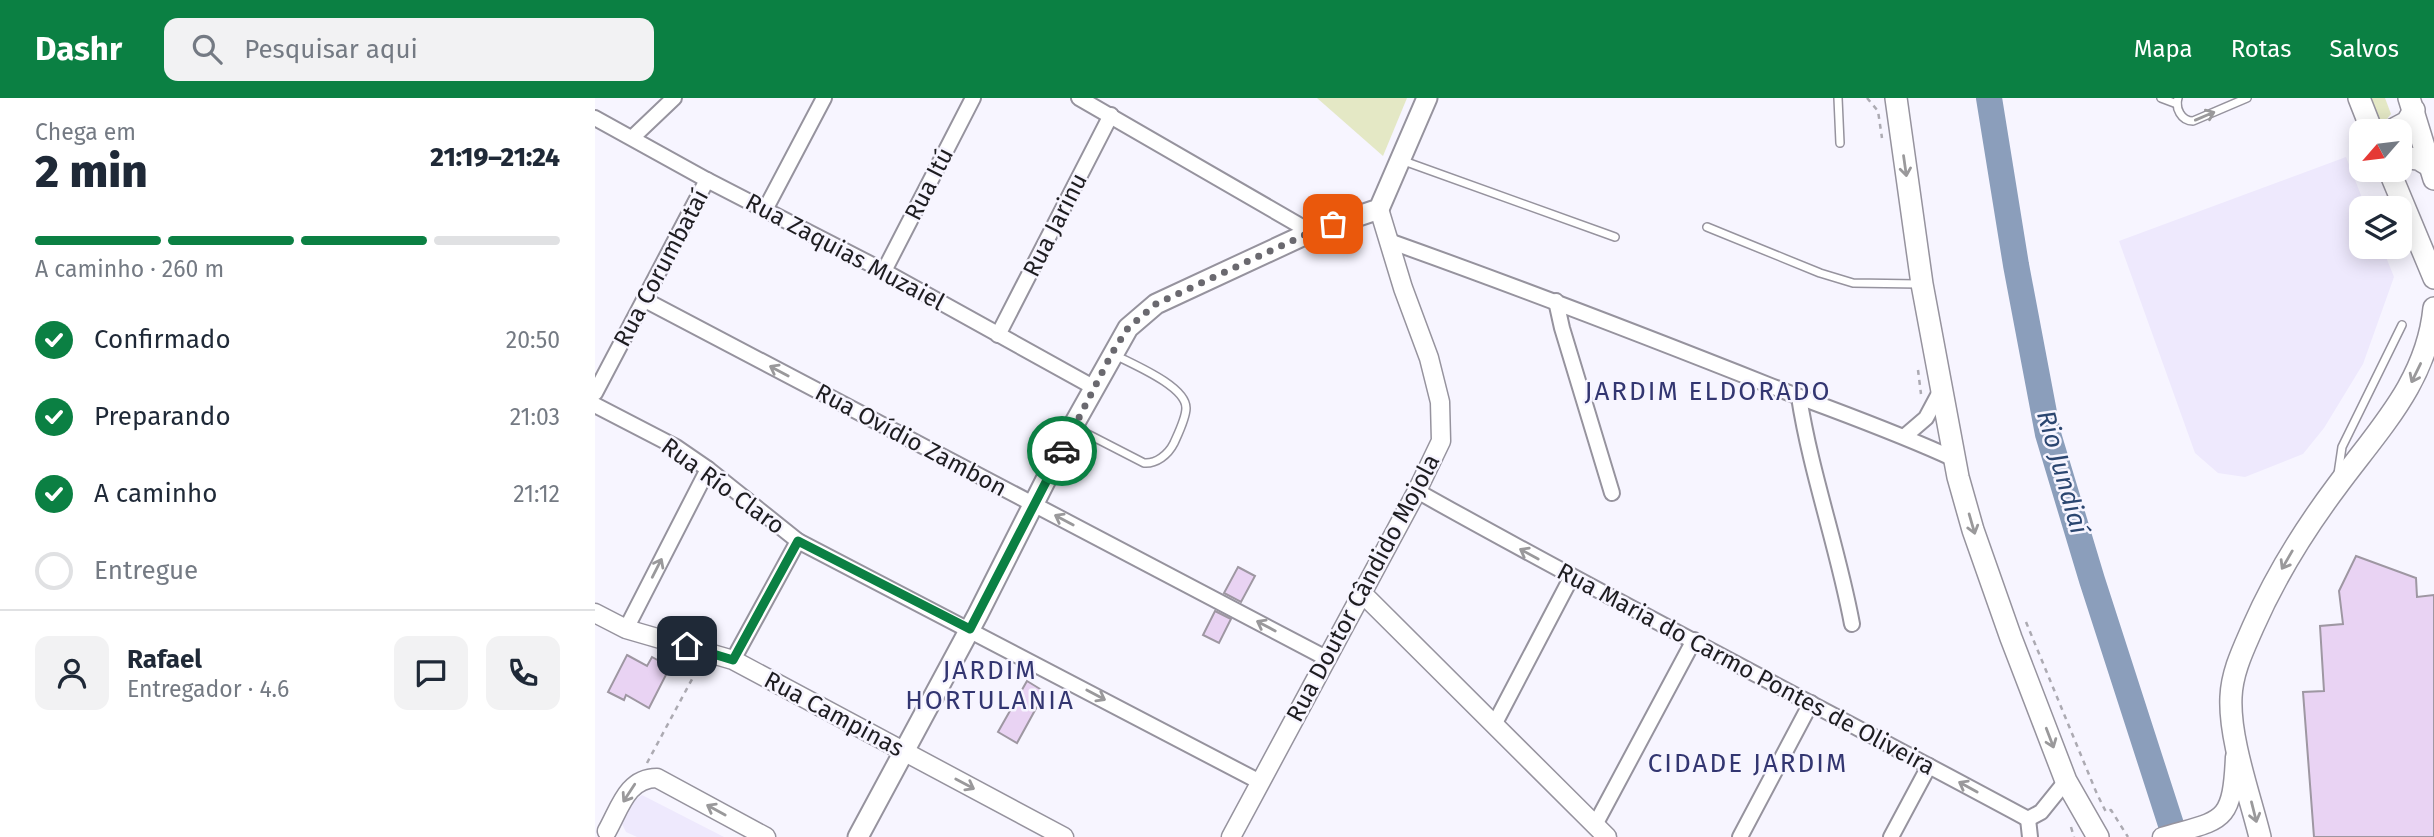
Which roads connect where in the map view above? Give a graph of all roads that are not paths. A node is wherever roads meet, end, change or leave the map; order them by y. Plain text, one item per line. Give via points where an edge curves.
1 (674, 98) edge
2 (824, 98) edge
3 (973, 98) edge
4 (1079, 98) edge
5 (1427, 98) edge
6 (1838, 98) edge
7 (1896, 98) edge
8 (2161, 98) edge
9 (2247, 98) edge
10 (2359, 98) edge
11 (2178, 101) edge
12 (2411, 104) edge
13 (1111, 115) junction
14 (595, 118) edge
15 (2371, 119) edge
16 (633, 137) junction
17 (1840, 143) dead end
18 (2412, 158) edge
19 (1400, 159) junction
20 (2432, 173) edge
21 (708, 180) junction
22 (2394, 182) edge
23 (766, 208) junction
24 (1379, 209) junction
25 (1707, 227) dead end
26 (1311, 232) junction
27 (1615, 237) dead end
28 (1389, 241) junction
29 (884, 271) junction
30 (2433, 276) edge
31 (1922, 284) junction
32 (645, 300) junction
33 (1556, 301) junction
34 (2434, 301) edge
35 (2434, 308) edge
36 (2402, 325) dead end
37 (998, 335) junction
38 (1112, 353) junction
39 (1095, 388) junction
40 (1942, 388) junction
41 (595, 393) edge
42 (1799, 397) junction
43 (595, 405) edge
44 (1073, 426) junction
45 (1905, 436) junction
46 (1954, 459) junction
47 (708, 469) junction
48 (2337, 486) junction
49 (1417, 491) junction
50 (1612, 492) dead end
51 (1035, 505) junction
52 (798, 541) junction
53 (1571, 578) junction
54 (1362, 593) junction
55 (595, 613) edge
56 (1852, 624) dead end
57 (626, 629) junction
58 (970, 629) junction
59 (1694, 640) junction
60 (1326, 658) junction
61 (733, 660) junction
62 (1811, 703) junction
63 (1494, 725) junction
64 (2235, 739) junction
65 (905, 751) junction
66 (1929, 766) junction
67 (2066, 781) junction
68 (1261, 782) junction
69 (2028, 820) junction
70 (607, 831) edge
71 (1601, 831) edge
72 (767, 837) edge
73 (858, 837) edge
74 (1063, 837) edge
75 (1231, 837) edge
76 (1740, 837) edge
77 (1891, 837) edge
78 (2031, 837) edge
79 (2098, 837) edge
80 (2162, 837) edge
81 (2260, 837) edge

1 - 16 street
2 - 23 street
3 - 29 street, Rua Itú
4 - 13 street
5 - 19 main road
6 - 17 lane
7 -> 31 main road
8 - 11 lane
11 -> 9 lane via 2182,118 2193,121
10 - 15 main road
12 - 20 main road
13 - 26 street
13 - 37 street, Rua Jarinu
14 - 16 street, Rua Zaquias Muzaiel
16 - 21 street, Rua Zaquias Muzaiel
18 - 20 main road
19 - 24 main road
19 - 27 lane
21 - 23 street, Rua Zaquias Muzaiel
21 - 32 street, Rua Corumbataí
22 - 30 main road
23 - 29 street, Rua Zaquias Muzaiel
24 - 26 main road
24 - 28 street, Rua Doutor Cândido Mojola
25 - 31 lane via 1853,283
26 - 38 main road via 1156,304 1128,328
28 - 33 street
28 - 49 street, Rua Doutor Cândido Mojola via 1437,385 1442,422 1441,441
29 - 37 street, Rua Zaquias Muzaiel
30 - 34 main road
31 - 40 main road
32 - 41 street, Rua Corumbataí
51 -> 32 street, Rua Ovídio Zambon
33 - 42 street
33 - 50 street
35 -> 48 main road via 2425,356 2409,388
36 - 48 lane via 2342,447
37 - 39 street, Rua Zaquias Muzaiel
38 - 39 main road
38 - 44 lane via 1169,384 1185,399 1187,410 1173,446 1162,458 1144,463
39 - 44 main road
40 - 45 street via 1926,418
40 - 46 main road
42 - 45 street
42 - 56 street
43 - 47 street, Rua Río Claro
44 - 51 main road
45 - 46 street
46 -> 67 main road via 1977,542
47 - 52 street, Rua Río Claro
57 -> 47 street
48 -> 64 main road via 2304,531 2266,597 2236,665 2231,696
53 -> 49 street, Rua Maria do Carmo Pontes de Oliveira
49 - 54 street, Rua Doutor Cândido Mojola
51 - 58 main road
60 -> 51 street, Rua Ovídio Zambon
52 - 58 street, Rua Río Claro
52 - 61 street
53 - 59 street, Rua Maria do Carmo Pontes de Oliveira
53 - 63 street
54 - 60 street, Rua Doutor Cândido Mojola
54 - 63 street
55 - 57 street, Rua Campinas
57 - 61 street, Rua Campinas
58 - 65 main road
58 -> 68 street, Rua Río Claro
59 - 62 street, Rua Maria do Carmo Pontes de Oliveira
59 - 71 street
60 - 68 street, Rua Doutor Cândido Mojola
61 - 65 street, Rua Campinas
62 - 66 street, Rua Maria do Carmo Pontes de Oliveira
62 - 76 street
63 - 71 street
64 - 80 street via 2234,783 2225,814
64 -> 81 main road
65 - 73 main road
65 -> 74 street, Rua Campinas
69 -> 66 street, Rua Maria do Carmo Pontes de Oliveira
66 - 77 street
67 - 69 street via 2041,812
67 - 79 main road
68 - 75 street, Rua Doutor Cândido Mojola
69 - 78 street
72 -> 70 street via 657,778 645,778 632,786

